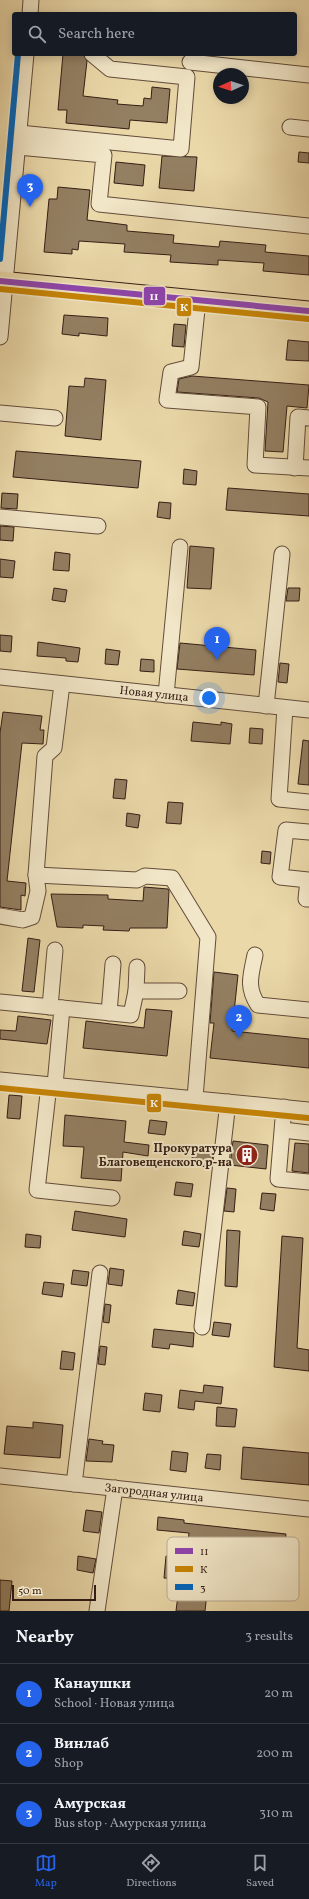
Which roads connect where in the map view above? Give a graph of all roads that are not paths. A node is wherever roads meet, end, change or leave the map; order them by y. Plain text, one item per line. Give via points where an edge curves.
1 (31, 0) edge
2 (30, 12) edge
3 (26, 56) edge
4 (94, 56) edge
5 (190, 62) dead end
6 (309, 75) edge
7 (290, 127) dead end
8 (309, 129) edge
9 (19, 140) junction
10 (309, 226) edge
11 (3, 281) edge
12 (198, 300) junction
13 (309, 311) edge
14 (0, 337) edge
15 (0, 414) edge
16 (55, 418) dead end
17 (309, 418) edge
18 (302, 468) edge
19 (0, 517) edge
20 (98, 526) dead end
21 (180, 547) dead end
22 (282, 554) dead end
23 (0, 677) edge
24 (62, 684) junction
25 (166, 695) junction
26 (266, 706) junction
27 (285, 708) junction
28 (309, 710) edge
29 (309, 802) edge
30 (309, 832) edge
31 (36, 875) junction
32 (309, 899) edge
33 (0, 916) edge
34 (55, 950) dead end
35 (255, 955) dead end
36 (113, 964) dead end
37 (137, 967) dead end
38 (136, 991) junction
39 (179, 992) dead end
40 (0, 1002) edge
41 (56, 1008) junction
42 (309, 1010) edge
43 (109, 1013) junction
44 (0, 1080) edge
45 (52, 1085) junction
46 (195, 1098) junction
47 (228, 1102) junction
48 (284, 1107) junction
49 (309, 1110) edge
50 (283, 1130) junction
51 (309, 1133) edge
52 (309, 1182) edge
53 (112, 1198) dead end
54 (100, 1273) dead end
55 (202, 1327) dead end
56 (0, 1476) edge
57 (74, 1484) junction
58 (115, 1488) junction
59 (309, 1509) edge
60 (96, 1611) edge

1 - 2 street
3 - 9 street
4 - 9 street via 110,69 187,77 181,149
5 - 6 street
7 - 8 street
9 - 10 street via 104,155 99,204
9 - 11 street
11 - 12 main road
11 - 14 street
12 - 13 main road
12 - 18 street via 191,367 171,372 168,400 258,407 255,465
15 - 16 street
17 - 18 street via 298,417
19 - 20 street
21 - 25 street
22 - 26 street
23 - 24 street, Новая улица
24 - 25 street, Новая улица
24 - 31 street via 54,748 45,756
25 - 26 street, Новая улица
26 - 27 street, Новая улица
27 - 28 street, Новая улица
27 - 29 street via 279,799
30 - 32 street via 286,830 280,877 308,880 306,899
31 - 33 street via 38,891 32,917 22,920
31 - 46 street via 137,880 145,876 172,878 208,937
34 - 41 street
35 - 42 street via 250,980 251,995 258,1005
36 - 43 street
37 - 38 street
38 - 39 street
38 - 43 street via 132,1015
40 - 41 street
41 - 43 street
41 - 45 street
44 - 45 street
45 - 46 street
45 - 53 street via 37,1190
46 - 47 street
47 - 48 street
47 - 55 street
48 - 49 street
48 - 50 street
50 - 51 street
50 - 52 street via 278,1179
54 - 57 street
56 - 57 street, Загородная улица
57 - 58 street, Загородная улица
58 - 59 street, Загородная улица
58 - 60 street

